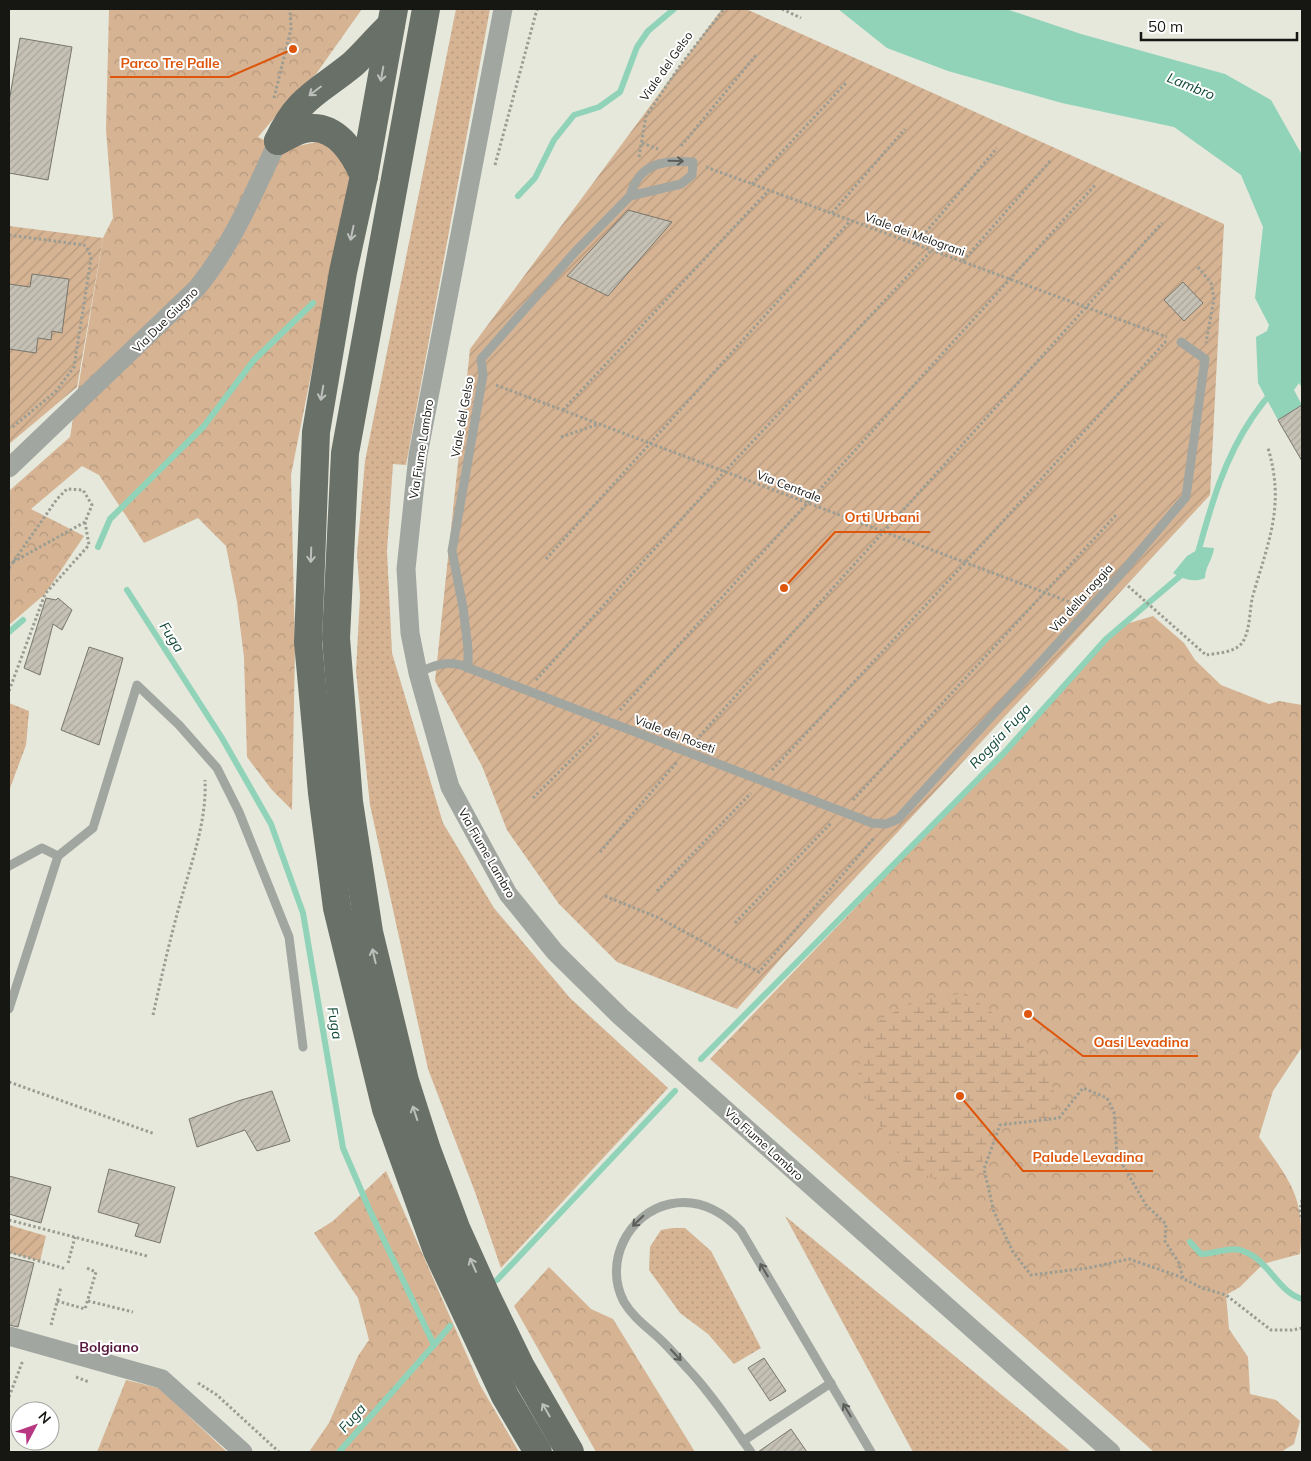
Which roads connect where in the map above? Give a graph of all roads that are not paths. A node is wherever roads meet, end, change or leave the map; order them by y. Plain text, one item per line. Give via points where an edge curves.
1 (426, 9) edge
2 (503, 9) edge
3 (393, 17) edge
4 (278, 141) junction
5 (364, 176) junction
6 (630, 196) junction
7 (1181, 342) road end
8 (9, 468) edge
9 (468, 668) junction
10 (418, 673) junction
11 (872, 823) joint
12 (58, 856) junction
13 (9, 866) edge
14 (9, 1009) edge
15 (303, 1048) dead end
16 (9, 1336) edge
17 (831, 1383) junction
18 (743, 1441) junction
19 (243, 1452) edge
20 (538, 1452) edge
21 (570, 1452) edge
22 (751, 1452) edge
23 (871, 1452) edge
24 (1110, 1452) edge

21 -> 1 main road via 521,1367 456,1228 404,1081 369,932 349,802 336,638 345,453
2 - 10 street, Via Fiume Lambro via 418,455 406,569 410,633
3 -> 4 main road via 353,63 308,96 286,124
3 -> 5 main road
4 - 5 main road via 304,129 322,130 342,140 356,158
4 - 8 street, Via Due Giugno via 234,236 198,288
5 -> 20 main road via 343,272 316,432 308,642 327,838 337,908 365,1029 386,1110 410,1181 470,1323
6 -> 6 lane, Viale del Gelso via 634,182 653,165 670,161 693,162 692,175 681,184
6 - 9 lane, Viale del Gelso via 575,252 481,359 482,380 452,551 463,607
7 - 11 lane, Via della roggia via 1205,359 1186,497 1089,609 898,818 886,824
9 - 10 lane, Viale dei Roseti via 451,663 432,666
9 - 11 lane, Viale dei Roseti
10 - 24 street, Via Fiume Lambro via 450,787 508,894 555,952 621,1017
12 - 13 lane via 42,848
12 - 14 lane
12 - 15 lane via 93,828 137,685 217,768 239,812 289,937
16 - 19 street via 162,1379
17 - 18 lane
17 -> 18 lane via 740,1231 728,1218 713,1208 688,1202 664,1205 643,1216 620,1247 617,1279 624,1301 638,1320 689,1370
23 -> 17 lane
18 - 22 lane

